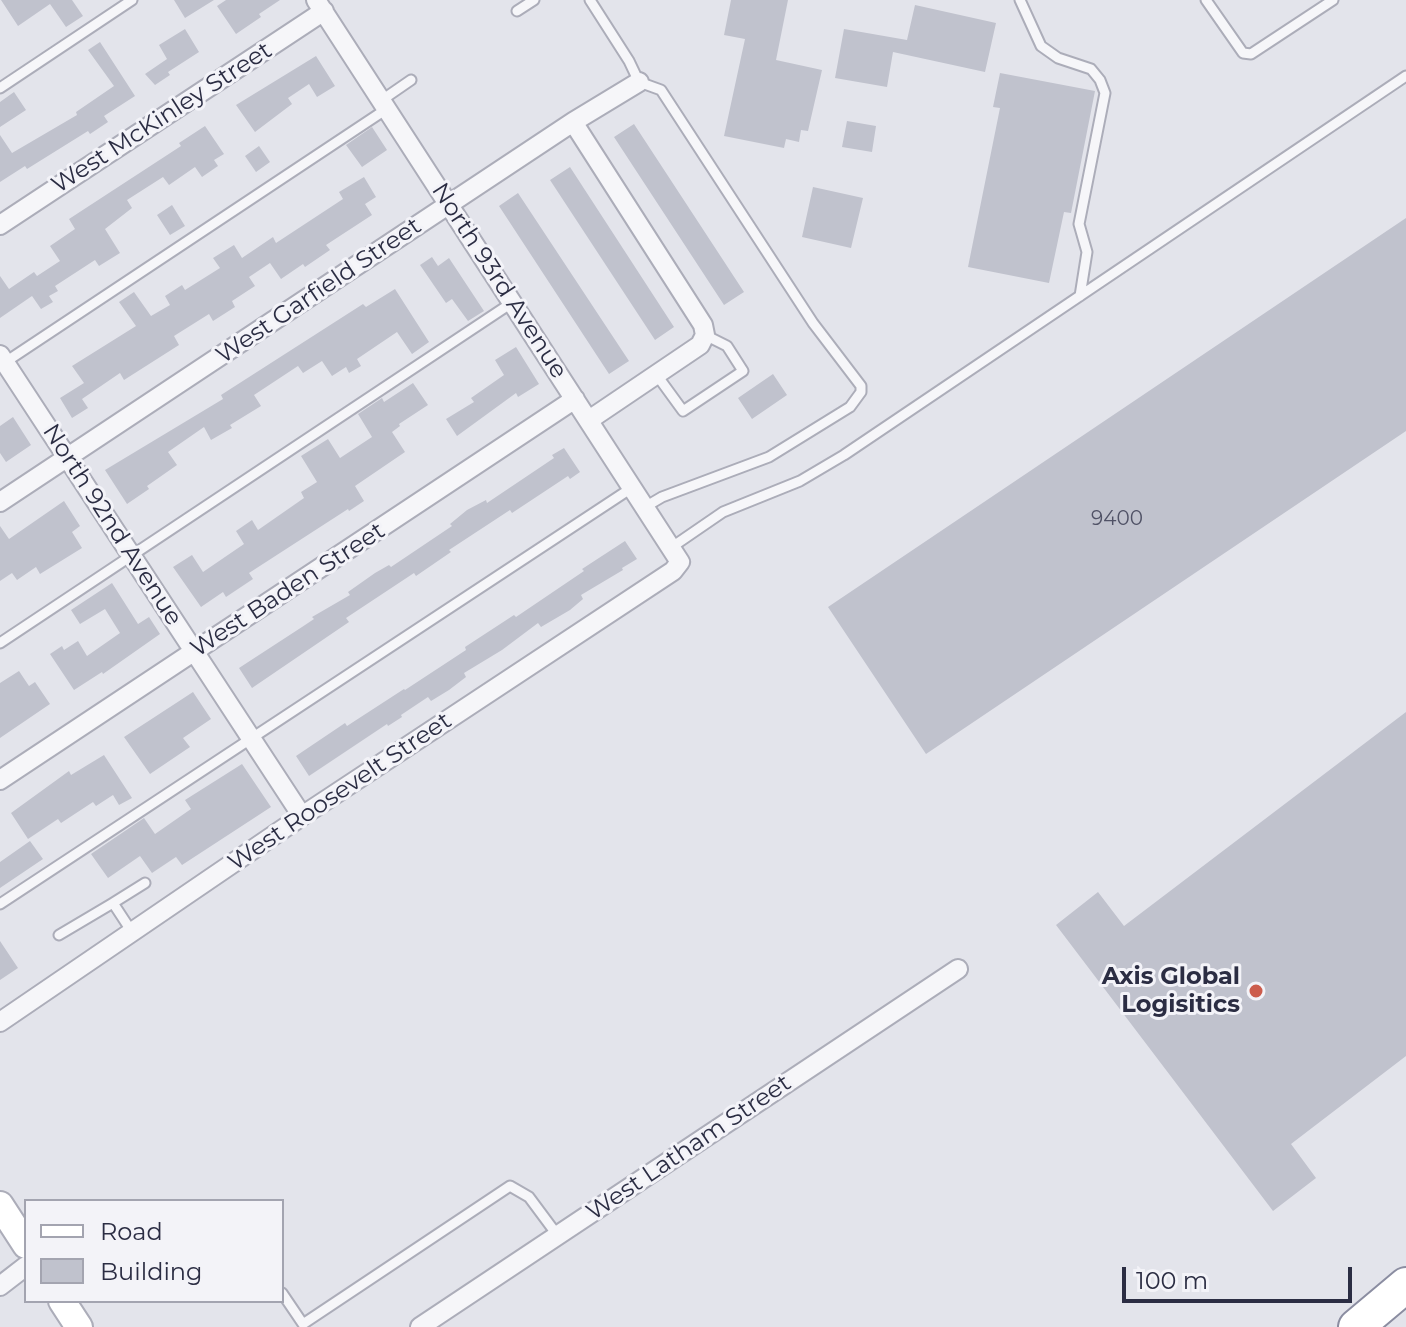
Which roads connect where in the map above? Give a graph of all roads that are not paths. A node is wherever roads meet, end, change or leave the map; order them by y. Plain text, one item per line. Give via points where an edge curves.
1 (132, 0) edge
2 (534, 0) edge
3 (590, 0) edge
4 (1020, 0) edge
5 (1333, 0) edge
6 (1212, 2) edge
7 (320, 6) edge
8 (517, 11) dead end
9 (1406, 76) edge
10 (411, 80) dead end
11 (639, 82) junction
12 (0, 88) edge
13 (385, 104) junction
14 (573, 122) junction
15 (450, 203) junction
16 (0, 225) edge
17 (1080, 296) junction
18 (513, 302) junction
19 (705, 335) junction
20 (2, 361) edge
21 (656, 374) junction
22 (575, 399) junction
23 (589, 420) junction
24 (68, 457) junction
25 (633, 487) junction
26 (0, 502) edge
27 (645, 507) junction
28 (132, 555) junction
29 (676, 555) junction
30 (0, 643) edge
31 (194, 652) junction
32 (251, 739) junction
33 (0, 780) edge
34 (302, 816) junction
35 (145, 883) dead end
36 (113, 903) junction
37 (0, 904) edge
38 (132, 932) junction
39 (59, 935) dead end
40 (958, 969) dead end
41 (0, 1022) edge
42 (0, 1205) edge
43 (558, 1236) junction
44 (24, 1242) edge
45 (24, 1268) edge
46 (1406, 1285) edge
47 (0, 1286) edge
48 (284, 1296) edge
49 (63, 1303) edge
50 (304, 1326) edge
51 (79, 1327) edge
52 (420, 1327) edge
53 (1356, 1327) edge

1 - 12 lane
2 - 8 lane
3 - 11 lane
4 - 17 lane via 1041,46 1091,69 1105,93 1079,224 1087,252
5 - 6 lane via 1251,54 1243,53
7 - 13 street, North 93rd Avenue
7 - 16 street, West McKinley Street
9 - 17 lane
10 - 13 lane
11 - 14 street, West Garfield Street
11 - 27 lane via 661,90 813,323 861,386 850,407 769,457
13 - 15 street, North 93rd Avenue
13 - 20 lane
14 - 15 street, West Garfield Street
14 - 19 street
15 - 18 street, North 93rd Avenue
15 - 24 street, West Garfield Street
17 - 29 lane via 844,455 800,481 723,512
18 - 22 street, North 93rd Avenue
18 - 28 lane
19 - 21 street via 700,345
19 - 21 lane via 727,346 743,371 683,411
20 - 24 street, North 92nd Avenue
21 - 23 street
22 - 23 street, North 93rd Avenue
22 - 31 street, West Baden Street
23 - 25 street, North 93rd Avenue
24 - 26 street, West Garfield Street
24 - 28 street, North 92nd Avenue
25 - 27 street, North 93rd Avenue
25 - 32 lane
27 - 29 street, North 93rd Avenue
28 - 30 lane
28 - 31 street, North 92nd Avenue
29 - 34 street, West Roosevelt Street via 673,571
31 - 32 street, North 92nd Avenue
31 - 33 street, West Baden Street
32 - 34 street, North 92nd Avenue
32 - 37 lane
34 - 38 street, West Roosevelt Street
35 - 36 lane
36 - 38 lane
36 - 39 lane
38 - 41 street, West Roosevelt Street
40 - 43 street, West Latham Street
42 - 44 main road
43 - 50 lane via 529,1197 510,1186
43 - 52 street, West Latham Street
45 - 47 street
46 - 53 highway
48 - 50 lane
49 - 51 main road

